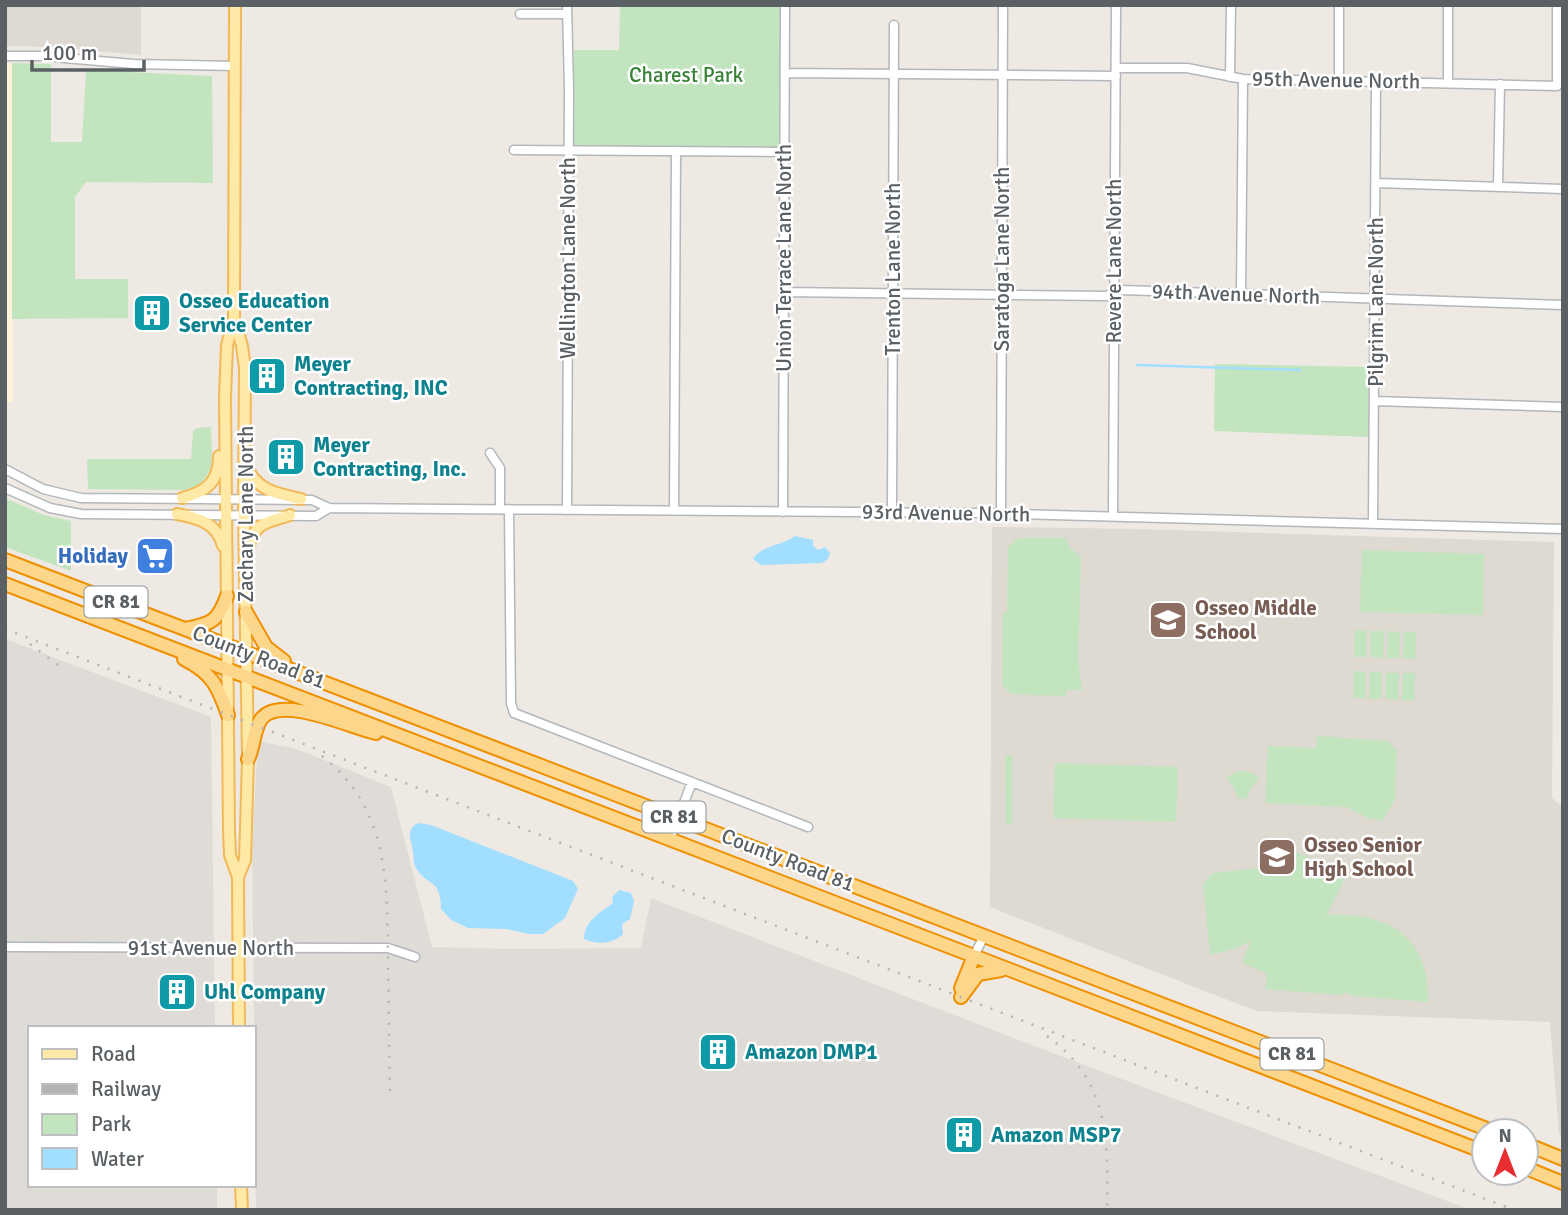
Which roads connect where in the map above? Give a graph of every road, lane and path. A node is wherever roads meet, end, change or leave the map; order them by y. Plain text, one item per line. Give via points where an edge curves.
1 (235, 5) edge
2 (785, 5) edge
3 (1003, 5) edge
4 (1116, 5) edge
5 (1231, 5) edge
6 (1339, 5) edge
7 (1448, 5) edge
8 (1557, 5) edge
9 (567, 10) edge
10 (520, 14) dead end
11 (894, 26) dead end
12 (5, 56) edge
13 (235, 66) junction
14 (1116, 72) junction
15 (785, 73) junction
16 (893, 74) junction
17 (1003, 75) junction
18 (1230, 77) junction
19 (1243, 79) junction
20 (1339, 80) junction
21 (1377, 81) junction
22 (1448, 83) junction
23 (1500, 84) junction
24 (514, 150) dead end
25 (569, 150) junction
26 (676, 151) junction
27 (785, 152) junction
28 (1377, 183) junction
29 (1498, 186) junction
30 (1563, 189) edge
31 (784, 292) junction
32 (893, 293) junction
33 (1114, 293) junction
34 (1241, 294) junction
35 (1002, 295) junction
36 (1375, 299) junction
37 (1563, 305) edge
38 (234, 319) junction
39 (225, 398) junction
40 (1375, 401) junction
41 (1563, 407) edge
42 (490, 453) dead end
43 (245, 460) junction
44 (5, 469) edge
45 (5, 488) edge
46 (182, 498) junction
47 (226, 499) junction
48 (244, 499) junction
49 (301, 499) junction
50 (329, 508) junction
51 (504, 509) junction
52 (567, 510) junction
53 (674, 511) junction
54 (783, 512) junction
55 (892, 512) junction
56 (1001, 513) junction
57 (177, 514) junction
58 (226, 514) junction
59 (244, 514) junction
60 (290, 515) junction
61 (1113, 516) junction
62 (1373, 523) junction
63 (1563, 529) edge
64 (245, 557) junction
65 (5, 559) edge
66 (226, 559) junction
67 (5, 583) edge
68 (226, 596) junction
69 (246, 612) junction
70 (186, 629) junction
71 (128, 631) junction
72 (227, 645) junction
73 (246, 653) junction
74 (228, 669) junction
75 (247, 677) junction
76 (364, 696) junction
77 (228, 715) junction
78 (432, 747) junction
79 (248, 759) junction
80 (692, 782) junction
81 (678, 818) junction
82 (808, 827) dead end
83 (670, 839) junction
84 (238, 877) junction
85 (984, 936) junction
86 (5, 947) edge
87 (239, 948) junction
88 (974, 956) junction
89 (415, 957) dead end
90 (1013, 972) junction
91 (239, 1026) edge
92 (1470, 1123) edge
93 (1470, 1147) edge
94 (1540, 1150) edge
95 (1563, 1159) edge
96 (1540, 1174) edge
97 (1563, 1183) edge
98 (241, 1187) edge
99 (242, 1210) edge

1 - 13 main road, Zachary Lane North
2 - 15 street, Union Terrace Lane North
3 - 17 street, Saratoga Lane North
4 - 14 street, Revere Lane North
5 - 18 street
6 - 20 street
7 - 22 street
8 - 23 street, 95th Avenue North via 1557,86
9 - 10 street
9 - 25 street, Wellington Lane North
11 - 16 street, Trenton Lane North
12 - 13 street
13 - 38 main road, Zachary Lane North
14 - 17 street, 95th Avenue North
14 - 18 street, 95th Avenue North via 1186,68
14 - 33 street, Revere Lane North
15 - 16 street, 95th Avenue North
15 - 27 street, Union Terrace Lane North
16 - 17 street, 95th Avenue North
16 - 32 street, Trenton Lane North
17 - 35 street, Saratoga Lane North
18 - 19 street, 95th Avenue North
19 - 20 street, 95th Avenue North
19 - 34 street
20 - 21 street, 95th Avenue North
21 - 22 street, 95th Avenue North
21 - 28 street, Pilgrim Lane North
22 - 23 street, 95th Avenue North
23 - 29 street
24 - 25 street
25 - 26 street
25 - 52 street, Wellington Lane North
26 - 27 street
26 - 53 street
27 - 31 street, Union Terrace Lane North
28 - 29 street
28 - 36 street, Pilgrim Lane North
29 - 30 street
31 - 32 street, 94th Avenue North
31 - 54 street, Union Terrace Lane North
32 - 35 street, 94th Avenue North
32 - 55 street, Trenton Lane North
33 - 34 street, 94th Avenue North
33 - 35 street, 94th Avenue North
33 - 61 street, Revere Lane North
34 - 36 street, 94th Avenue North
35 - 56 street, Saratoga Lane North
36 - 37 street, 94th Avenue North
36 - 40 street, Pilgrim Lane North
38 - 39 main road, Zachary Lane North via 227,345
38 - 43 main road, Zachary Lane North via 245,368
39 - 46 main road via 219,413 216,476 198,494
39 - 47 main road, Zachary Lane North
40 - 41 street
40 - 62 street, Pilgrim Lane North
42 - 51 street via 500,468
43 - 48 main road, Zachary Lane North
43 - 49 main road via 260,486
44 - 46 street, 93rd Avenue North via 66,496
45 - 57 street, 93rd Avenue North via 64,512
46 - 47 street, 93rd Avenue North
47 - 48 street, 93rd Avenue North
47 - 58 main road, Zachary Lane North
48 - 49 street, 93rd Avenue North
48 - 59 main road, Zachary Lane North
49 - 50 street, 93rd Avenue North
50 - 51 street, 93rd Avenue North
50 - 60 street, 93rd Avenue North via 316,516
51 - 52 street, 93rd Avenue North
51 - 80 street via 514,713
52 - 53 street, 93rd Avenue North
53 - 54 street, 93rd Avenue North
54 - 55 street, 93rd Avenue North
55 - 56 street, 93rd Avenue North
56 - 61 street, 93rd Avenue North
57 - 58 street, 93rd Avenue North
57 - 66 main road via 203,520 213,528
58 - 59 street, 93rd Avenue North
58 - 66 main road, Zachary Lane North
59 - 60 street, 93rd Avenue North
59 - 64 main road, Zachary Lane North
60 - 64 main road via 258,528
61 - 62 street, 93rd Avenue North
62 - 63 street, 93rd Avenue North
64 - 69 main road, Zachary Lane North
65 - 70 highway, County Road 81 / CR 81
66 - 68 main road, Zachary Lane North
67 - 71 highway, County Road 81 / CR 81
68 - 70 highway via 211,622
68 - 72 main road, Zachary Lane North
69 - 73 main road, Zachary Lane North
69 - 76 highway via 258,635 284,661
70 - 72 highway, County Road 81 / CR 81
71 - 74 highway, County Road 81 / CR 81
71 - 77 highway via 204,670
72 - 73 highway, County Road 81 / CR 81
72 - 74 main road, Zachary Lane North
73 - 75 main road, Zachary Lane North
73 - 76 highway, County Road 81 / CR 81
74 - 75 highway, County Road 81 / CR 81
74 - 77 main road, Zachary Lane North
75 - 78 highway, County Road 81 / CR 81
75 - 79 main road, Zachary Lane North
76 - 81 highway, County Road 81 / CR 81
77 - 84 main road, Zachary Lane North via 230,855
78 - 79 highway via 278,709 259,721
78 - 83 highway, County Road 81 / CR 81
79 - 84 main road, Zachary Lane North via 245,860
80 - 81 street
80 - 82 street
81 - 83 street
81 - 85 highway, County Road 81 / CR 81
83 - 88 highway, County Road 81 / CR 81
84 - 87 main road, Zachary Lane North
85 - 88 street
85 - 92 highway, County Road 81 / CR 81
86 - 87 street, 91st Avenue North
87 - 89 street, 91st Avenue North via 388,948
87 - 91 main road, Zachary Lane North
88 - 90 highway, County Road 81 / CR 81
88 - 90 highway via 961,997 983,971
90 - 93 highway, County Road 81 / CR 81
94 - 95 highway
96 - 97 highway
98 - 99 main road

